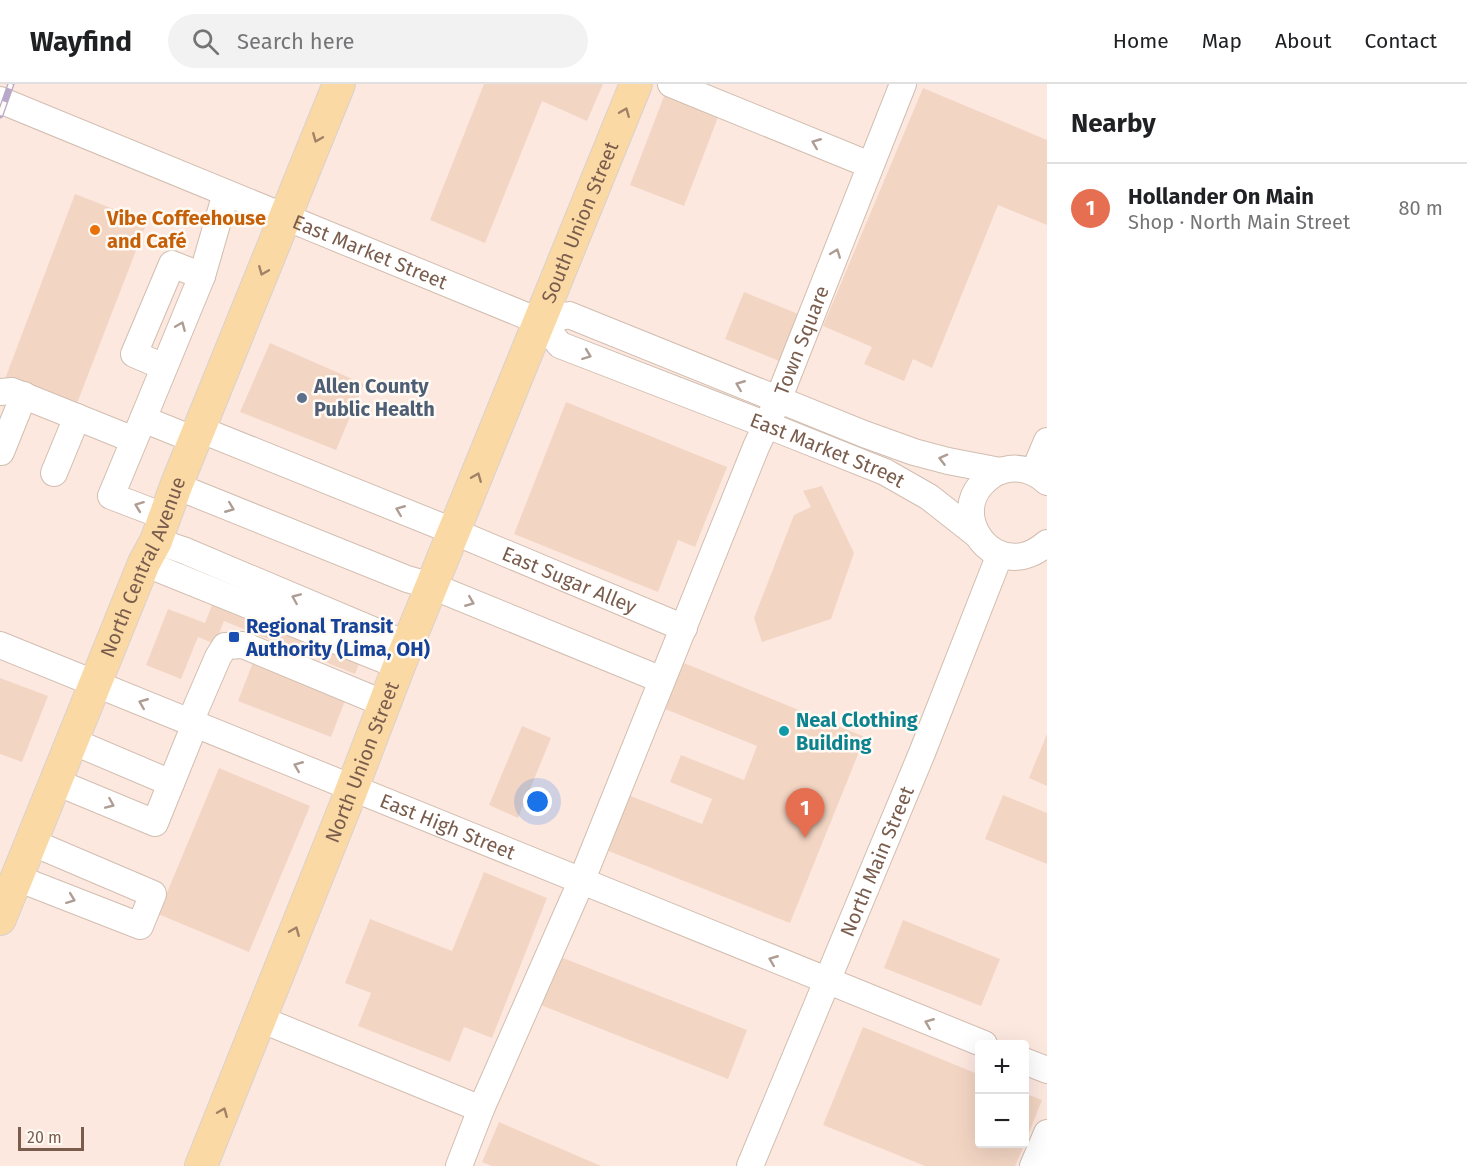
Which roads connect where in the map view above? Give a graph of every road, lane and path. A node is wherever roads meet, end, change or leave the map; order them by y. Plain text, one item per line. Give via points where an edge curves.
1 (339, 84) edge
2 (636, 84) edge
3 (671, 84) edge
4 (903, 84) edge
5 (0, 100) edge
6 (870, 165) junction
7 (226, 192) junction
8 (285, 217) junction
9 (541, 322) junction
10 (525, 360) joint
11 (12, 393) edge
12 (778, 400) junction
13 (77, 417) junction
14 (768, 425) junction
15 (139, 430) junction
16 (197, 435) junction
17 (1047, 441) edge
18 (1, 452) edge
19 (1000, 471) junction
20 (54, 473) dead end
21 (1041, 477) edge
22 (176, 486) junction
23 (455, 531) junction
24 (976, 534) junction
25 (156, 540) junction
26 (1047, 543) edge
27 (1023, 555) edge
28 (432, 586) junction
29 (684, 628) junction
30 (0, 645) edge
31 (404, 656) junction
32 (662, 680) junction
33 (96, 684) junction
34 (385, 704) junction
35 (193, 723) junction
36 (72, 741) junction
37 (56, 782) junction
38 (171, 783) junction
39 (352, 788) junction
40 (31, 842) junction
41 (17, 878) junction
42 (580, 882) junction
43 (0, 919) edge
44 (827, 982) junction
45 (260, 1019) junction
46 (975, 1040) edge
47 (1029, 1063) edge
48 (1047, 1070) edge
49 (481, 1109) junction
50 (1047, 1133) edge
51 (201, 1166) edge
52 (459, 1166) edge
53 (750, 1166) edge
54 (1033, 1166) edge

1 -> 8 main road, North Central Avenue
9 -> 2 main road, South Union Street
6 -> 3 street
4 - 6 street, Town Square
5 - 7 street, East Market Street
12 -> 6 street, Town Square
7 - 8 street, East Market Street
7 - 15 street via 202,276
8 - 9 street, East Market Street
8 -> 16 main road, North Central Avenue
9 - 10 main road, South Union Street
12 -> 9 street, East Market Street via 569,315
9 -> 14 street, East Market Street via 560,345
23 -> 10 main road, North Union Street
11 - 13 street, East Sugar Alley
11 - 18 street
12 - 14 street, Town Square
19 -> 12 street, East Market Street via 914,452
13 - 15 street, East Sugar Alley
13 - 20 street
14 - 24 street, East Market Street via 885,472 929,497
14 - 29 street, Town Square
15 - 16 street, East Sugar Alley
25 -> 15 street via 111,496
16 - 22 main road, North Central Avenue
23 -> 16 street, East Sugar Alley
17 - 21 street
19 - 21 street, East Market Street via 1023,469
19 - 24 street via 987,478 971,504
22 - 25 main road, North Central Avenue
22 -> 28 street
23 - 28 main road, North Union Street
23 - 29 street, East Sugar Alley
24 - 27 street, East Market Street via 990,550
25 - 31 street
25 - 33 main road, North Central Avenue
26 - 27 street
27 - 44 street, North Main Street via 922,753
28 - 31 main road, North Union Street
28 -> 32 street
29 - 32 street, Town Square
30 - 33 street, East High Street
31 - 34 main road, North Union Street
32 - 42 street, Town Square
35 -> 33 street, East High Street
33 - 36 main road, North Central Avenue
34 - 35 street via 243,645 225,646
34 - 39 main road, North Union Street
35 - 38 street
39 -> 35 street, East High Street
36 - 37 main road, North Central Avenue
36 - 38 street
37 -> 38 street via 154,823
37 - 40 main road, North Central Avenue
39 - 42 street, East High Street
45 -> 39 main road, North Union Street
40 - 41 main road, North Central Avenue
41 -> 40 street via 140,926 153,894
41 - 43 main road, North Central Avenue
44 -> 42 street, East High Street
42 - 49 street, Town Square
46 -> 44 street, East High Street
44 - 53 street, North Main Street
45 - 49 street
51 -> 45 main road, North Union Street
47 - 48 street
49 - 52 street, Town Square
50 - 54 street

